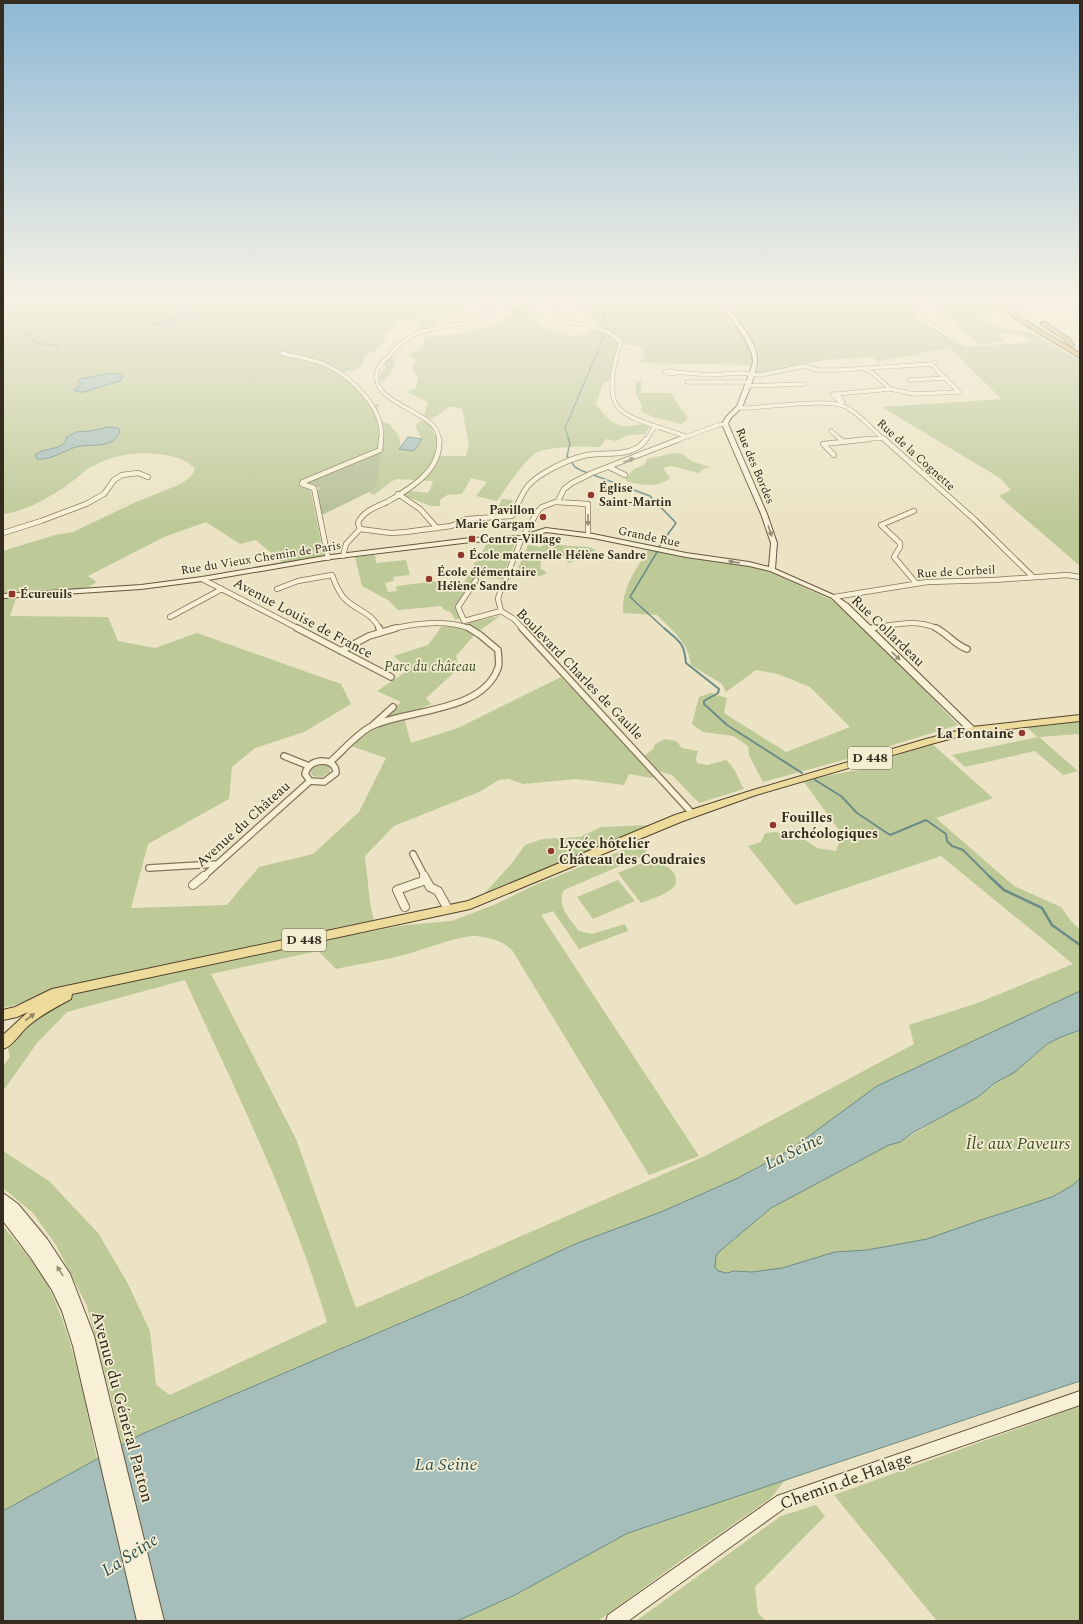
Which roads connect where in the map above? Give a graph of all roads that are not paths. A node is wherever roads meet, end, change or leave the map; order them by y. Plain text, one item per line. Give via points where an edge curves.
1 (337, 372) edge
2 (377, 372) edge
3 (613, 372) edge
4 (752, 372) edge
5 (776, 372) edge
6 (869, 372) edge
7 (940, 372) edge
8 (751, 375) junction
9 (667, 376) dead end
10 (947, 378) junction
11 (909, 380) dead end
12 (687, 382) dead end
13 (747, 384) junction
14 (804, 384) dead end
15 (890, 388) junction
16 (841, 403) junction
17 (740, 408) junction
18 (725, 424) junction
19 (655, 425) junction
20 (831, 431) dead end
21 (688, 437) junction
22 (882, 438) junction
23 (843, 442) junction
24 (834, 455) dead end
25 (609, 467) junction
26 (624, 476) dead end
27 (148, 477) dead end
28 (398, 494) junction
29 (556, 502) junction
30 (914, 511) dead end
31 (437, 528) junction
32 (360, 529) junction
33 (3, 534) edge
34 (588, 535) junction
35 (522, 538) junction
36 (343, 556) junction
37 (328, 558) junction
38 (772, 570) junction
39 (1032, 576) junction
40 (1080, 577) edge
41 (202, 579) junction
42 (476, 580) dead end
43 (916, 583) junction
44 (222, 589) junction
45 (277, 589) dead end
46 (3, 596) edge
47 (834, 598) junction
48 (501, 611) junction
49 (170, 617) dead end
50 (462, 623) junction
51 (868, 629) junction
52 (381, 632) junction
53 (967, 649) dead end
54 (341, 651) junction
55 (392, 677) dead end
56 (393, 707) dead end
57 (1080, 718) edge
58 (371, 726) junction
59 (972, 730) junction
60 (284, 756) dead end
61 (330, 762) junction
62 (309, 766) junction
63 (310, 781) junction
64 (692, 813) junction
65 (413, 854) dead end
66 (217, 864) junction
67 (149, 868) dead end
68 (426, 880) junction
69 (193, 885) dead end
70 (405, 907) dead end
71 (448, 909) junction
72 (108, 982) junction
73 (3, 1015) edge
74 (3, 1044) edge
75 (3, 1199) edge
76 (3, 1211) edge
77 (1080, 1398) edge
78 (99, 1403) junction
79 (145, 1621) edge
80 (156, 1621) edge
81 (614, 1621) edge

1 - 37 street via 352,381 375,409 382,432 380,450 302,484 314,488
2 - 28 street via 378,383 391,399 431,422 438,438 437,456 431,466 421,478
3 - 19 street via 613,396 616,406 632,417
4 - 8 street, Rue des Bordes
5 - 8 street
6 - 15 street
7 - 10 street
8 - 9 street via 676,372
8 - 13 street, Rue des Bordes
10 - 11 street
10 - 15 street via 960,391 914,394
12 - 13 street
13 - 14 street
13 - 17 street, Rue des Bordes
15 - 16 street via 837,394 843,400
16 - 17 street
16 - 22 street, Rue de la Cognette
17 - 18 street, Rue des Bordes via 727,417
18 - 21 street
18 -> 38 street, Rue des Bordes via 774,543
19 - 21 street
19 - 31 street via 639,448 570,459 534,480 526,488 511,516 468,519
20 - 23 street
25 -> 21 street
22 - 23 street
22 - 39 street, Rue de la Cognette via 975,520
23 - 24 street via 823,444
25 - 26 street
25 - 29 street via 572,482
27 - 33 street via 136,472 124,474 114,479 107,492 91,502
28 - 31 street via 414,503
28 - 32 street via 360,518
29 -> 34 street via 588,504
29 - 35 street, Boulevard Charles de Gaulle via 540,509
30 - 43 street via 881,525 900,543 894,557
31 - 32 street via 391,533
32 - 36 street via 346,543
34 - 35 street, Grande Rue via 546,530
38 -> 34 street, Grande Rue via 749,564 670,553
35 - 36 street, Rue du Vieux Chemin de Paris via 478,539
35 - 48 street, Boulevard Charles de Gaulle via 498,599
36 - 37 street, Rue du Vieux Chemin de Paris
37 - 41 street, Rue du Vieux Chemin de Paris
38 - 47 street, Rue Collardeau
39 - 40 street, Rue de Corbeil
39 - 43 street, Rue de Corbeil
41 - 44 street, Avenue Louise de France
41 - 46 street, Rue du Vieux Chemin de Paris via 141,587
42 - 50 street via 458,607
43 - 47 street, Rue de Corbeil
44 - 49 street
44 - 54 street, Avenue Louise de France
45 - 52 street via 298,581 332,575 346,600 363,610 376,622
47 - 51 street, Rue Collardeau via 846,606
48 - 50 street
48 - 64 street, Boulevard Charles de Gaulle via 514,619
50 - 52 street via 414,625
50 - 58 street via 486,638 498,650 498,668 488,686 466,700
51 - 53 street via 915,623 930,625
51 -> 59 street, Rue Collardeau
52 - 54 street
54 - 55 street, Avenue Louise de France
56 - 58 street
57 - 59 main road, D 448
58 - 61 street
59 - 64 main road, D 448
60 - 62 street, Avenue du Château
61 - 62 street via 317,762
61 - 63 street, Avenue du Château via 336,769 333,777 322,782
62 - 63 street, Avenue du Château via 305,774
63 - 66 street, Avenue du Château
64 - 71 main road, D 448 via 470,905
65 - 68 street
66 - 67 street
66 - 69 street, Avenue du Château
68 - 70 street via 397,890
68 - 71 street via 430,887 438,892
71 - 72 main road, D 448
72 - 73 main road, D 448 via 52,994 17,1012
74 -> 72 main road, D 448 via 23,1022 43,1008 69,994
78 -> 75 street, Avenue du Général Patton via 87,1336 65,1279 42,1244 14,1208
76 - 78 street, Avenue du Général Patton via 57,1285
77 - 81 street, Chemin de Halage via 782,1501
78 - 79 street, Avenue du Général Patton
78 - 80 street, Avenue du Général Patton

